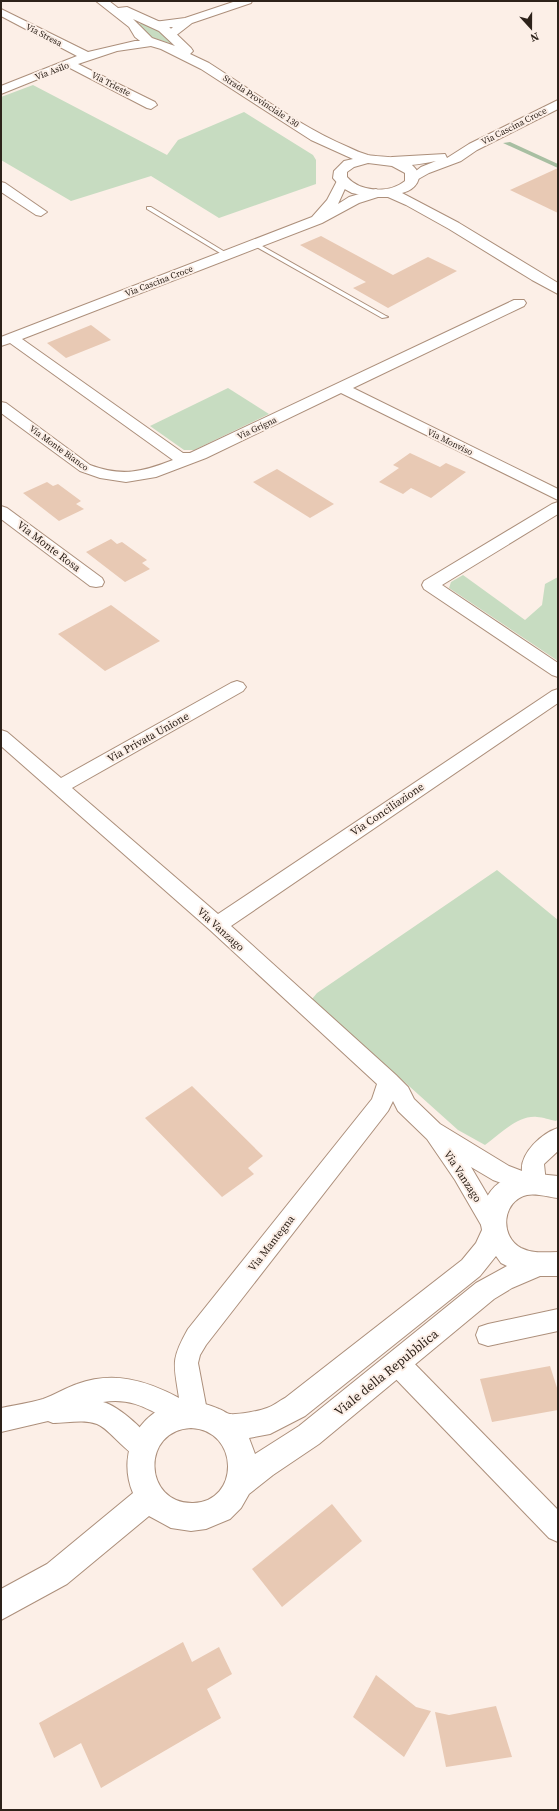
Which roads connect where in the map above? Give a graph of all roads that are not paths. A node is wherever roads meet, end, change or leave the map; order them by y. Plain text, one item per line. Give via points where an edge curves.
1 (102, 1) edge
2 (106, 1) edge
3 (247, 1) edge
4 (1, 12) edge
5 (188, 21) junction
6 (154, 24) junction
7 (138, 34) junction
8 (170, 35) junction
9 (154, 43) junction
10 (103, 52) junction
11 (88, 57) junction
12 (70, 64) junction
13 (205, 66) junction
14 (1, 90) edge
15 (558, 104) edge
16 (151, 105) dead end
17 (316, 137) junction
18 (470, 149) junction
19 (367, 159) junction
20 (392, 161) junction
21 (345, 166) junction
22 (411, 181) junction
23 (342, 182) junction
24 (1, 186) edge
25 (383, 193) junction
26 (149, 208) dead end
27 (41, 212) dead end
28 (317, 220) junction
29 (446, 221) junction
30 (254, 244) junction
31 (227, 255) junction
32 (558, 289) edge
33 (519, 303) dead end
34 (384, 317) dead end
35 (1, 325) edge
36 (10, 339) edge
37 (342, 388) junction
38 (1, 406) edge
39 (190, 458) junction
40 (558, 495) edge
41 (558, 507) edge
42 (1, 511) edge
43 (96, 582) dead end
44 (558, 670) edge
45 (237, 687) dead end
46 (558, 695) edge
47 (6, 748) edge
48 (59, 787) junction
49 (217, 925) junction
50 (388, 1081) junction
51 (380, 1104) junction
52 (406, 1105) junction
53 (432, 1130) junction
54 (558, 1137) edge
55 (541, 1184) edge
56 (493, 1228) junction
57 (546, 1265) edge
58 (558, 1320) edge
59 (488, 1335) dead end
60 (397, 1363) junction
61 (43, 1411) junction
62 (191, 1416) junction
63 (1, 1420) edge
64 (227, 1428) junction
65 (143, 1448) junction
66 (240, 1484) junction
67 (149, 1498) junction
68 (558, 1529) edge
69 (1, 1604) edge

1 - 7 street, Strada Provinciale 130 via 133,25
2 - 6 street, Strada Provinciale 130
3 - 5 street
4 - 11 street, Via Stresa
5 - 6 street
5 - 8 street
6 - 8 street, Strada Provinciale 130
7 - 9 street, Strada Provinciale 130
7 - 10 street, Via Asilo
8 - 13 street, Strada Provinciale 130
9 - 10 street, Via Asilo via 134,44
9 - 13 street, Strada Provinciale 130
10 - 11 street, Via Asilo
11 - 12 street, Via Asilo
12 - 14 street, Via Asilo
12 - 16 street, Via Trieste
13 - 17 street, Strada Provinciale 130
15 - 18 street, Via Cascina Croce
17 - 19 street, Strada Provinciale 130
17 - 21 street, Strada Provinciale 130
18 - 20 street, Via Cascina Croce via 436,158
18 - 22 street, Via Cascina Croce via 457,158 425,170
19 - 20 street, Strada Provinciale 130
19 - 21 street, Strada Provinciale 130
20 - 22 street, Strada Provinciale 130 via 408,168 412,173
21 - 23 street via 339,176
22 - 25 street, Strada Provinciale 130 via 398,190
22 - 29 street, Strada Provinciale 130 via 417,196
23 - 25 street, Strada Provinciale 130 via 355,190
23 - 28 street, Via Cascina Croce via 333,201
24 - 27 street
25 - 28 street, Via Cascina Croce via 354,200
25 - 29 street, Strada Provinciale 130
26 - 31 lane
28 - 30 street, Via Cascina Croce
29 - 32 street, Strada Provinciale 130
30 - 31 street, Via Cascina Croce
30 - 34 lane
31 - 36 street, Via Cascina Croce
33 - 37 street, Via Grigna
35 - 36 street
36 - 39 street via 179,456
37 - 39 street, Via Grigna
37 - 40 street, Via Monviso
38 - 39 street, Via Monte Bianco via 93,472 131,478
41 - 44 street via 430,585
42 - 43 street, Via Monte Rosa
45 - 48 street, Via Privata Unione
46 - 49 street, Via Conciliazione
47 - 48 street, Via Vanzago
48 - 49 street, Via Vanzago
49 - 50 street, Via Vanzago
50 - 51 street, Via Mantegna via 387,1090
50 - 52 street, Via Vanzago via 400,1093
51 - 52 street via 393,1102
51 - 62 street, Via Mantegna via 197,1337 188,1353 186,1363
52 - 53 street, Via Vanzago
53 - 55 street, Via Vanzago via 501,1173
53 - 56 street, Via Vanzago via 463,1174
54 - 55 street via 534,1160 533,1165
55 - 56 street via 516,1186 505,1193 497,1202 492,1214
56 - 57 street via 505,1250 519,1260
56 - 64 street via 485,1251 471,1268 296,1407 270,1421
57 - 60 street, Viale della Repubblica via 503,1280
58 - 59 street
60 - 66 street, Viale della Repubblica via 309,1434
60 - 68 street
61 - 62 street via 79,1395 111,1388 132,1390 162,1400
61 - 63 street
61 - 65 street via 87,1410 105,1414
62 - 64 street via 212,1419
62 - 65 street via 173,1419 160,1426
64 - 66 street via 237,1440 243,1454 244,1469
65 - 67 street via 139,1465 141,1482
66 - 67 street via 230,1499 216,1511 198,1516 180,1516 163,1510
67 - 69 street via 58,1574

